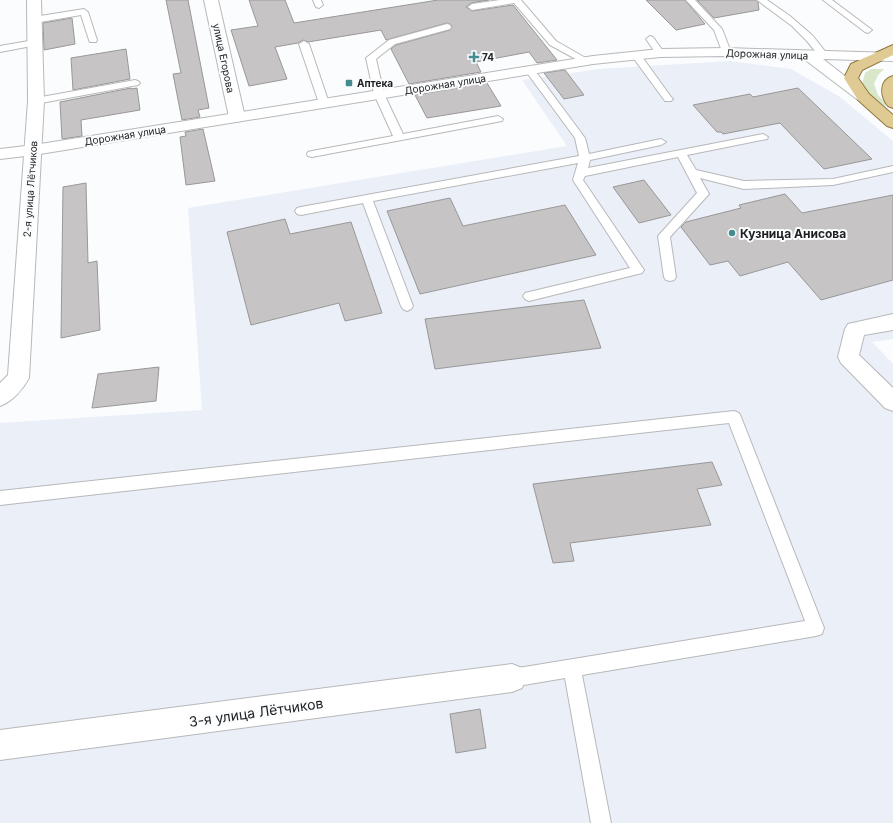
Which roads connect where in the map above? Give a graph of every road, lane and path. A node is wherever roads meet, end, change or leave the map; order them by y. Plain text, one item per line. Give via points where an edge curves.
1 (34, 0) edge
2 (211, 0) edge
3 (516, 0) edge
4 (690, 0) edge
5 (761, 0) edge
6 (827, 0) edge
7 (472, 7) dead end
8 (34, 20) junction
9 (447, 28) dead end
10 (868, 30) dead end
11 (650, 39) dead end
12 (93, 40) dead end
13 (34, 43) junction
14 (304, 44) dead end
15 (0, 49) edge
16 (893, 49) edge
17 (726, 52) junction
18 (660, 53) junction
19 (816, 55) junction
20 (636, 56) junction
21 (876, 56) junction
22 (893, 57) edge
23 (586, 61) junction
24 (530, 70) junction
25 (893, 80) edge
26 (135, 83) dead end
27 (379, 94) junction
28 (863, 97) junction
29 (668, 99) dead end
30 (36, 101) junction
31 (324, 103) junction
32 (893, 103) edge
33 (237, 117) junction
34 (498, 119) dead end
35 (893, 123) edge
36 (399, 137) junction
37 (763, 137) dead end
38 (661, 142) dead end
39 (34, 150) junction
40 (681, 153) junction
41 (0, 154) edge
42 (312, 154) dead end
43 (585, 158) junction
44 (892, 170) edge
45 (581, 173) junction
46 (692, 173) junction
47 (367, 199) junction
48 (300, 211) dead end
49 (670, 277) dead end
50 (529, 296) dead end
51 (407, 306) dead end
52 (893, 322) edge
53 (0, 398) edge
54 (893, 402) edge
55 (0, 498) edge
56 (572, 668) junction
57 (512, 678) joint
58 (0, 746) edge
59 (601, 823) edge

1 - 8 street, 2-я улица Лётчиков
2 - 33 street, улица Егорова
3 - 7 lane
3 - 23 lane via 553,43
4 - 17 lane via 718,29
5 - 19 lane via 794,22 811,40
6 - 10 lane
8 - 12 lane via 84,12
8 - 13 street, 2-я улица Лётчиков
9 - 27 lane via 392,42 371,58
11 - 18 lane
13 - 15 lane
13 - 30 street, 2-я улица Лётчиков
14 - 31 lane
16 - 21 main road
17 - 18 street, Дорожная улица
17 - 19 street, Дорожная улица
18 - 20 street, Дорожная улица
19 - 21 street, Дорожная улица
19 - 28 street
20 - 23 street, Дорожная улица
20 - 29 lane
21 - 22 street, Дорожная улица
21 - 28 main road via 856,67 851,78
23 - 24 street, Дорожная улица
24 - 27 street, Дорожная улица
24 - 43 lane via 580,138
25 - 32 main road via 890,92
26 - 30 lane
27 - 31 street, Дорожная улица
27 - 36 lane
28 - 35 main road
30 - 39 street, 2-я улица Лётчиков
31 - 33 street, Дорожная улица
33 - 39 street, Дорожная улица
34 - 36 lane
36 - 42 lane
37 - 40 lane
38 - 43 lane
39 - 41 street, Дорожная улица
39 - 53 street, 2-я улица Лётчиков via 18,378
40 - 45 lane
40 - 46 lane
43 - 45 lane
43 - 47 lane
44 - 46 lane via 833,182 744,185
45 - 50 lane via 578,180 638,270
46 - 49 lane via 703,194 664,236
47 - 48 lane
47 - 51 lane
52 - 54 street via 855,329 848,357
55 - 56 lane via 734,417 816,628
56 - 57 lane
56 - 59 lane
57 - 58 street, 3-я улица Лётчиков

